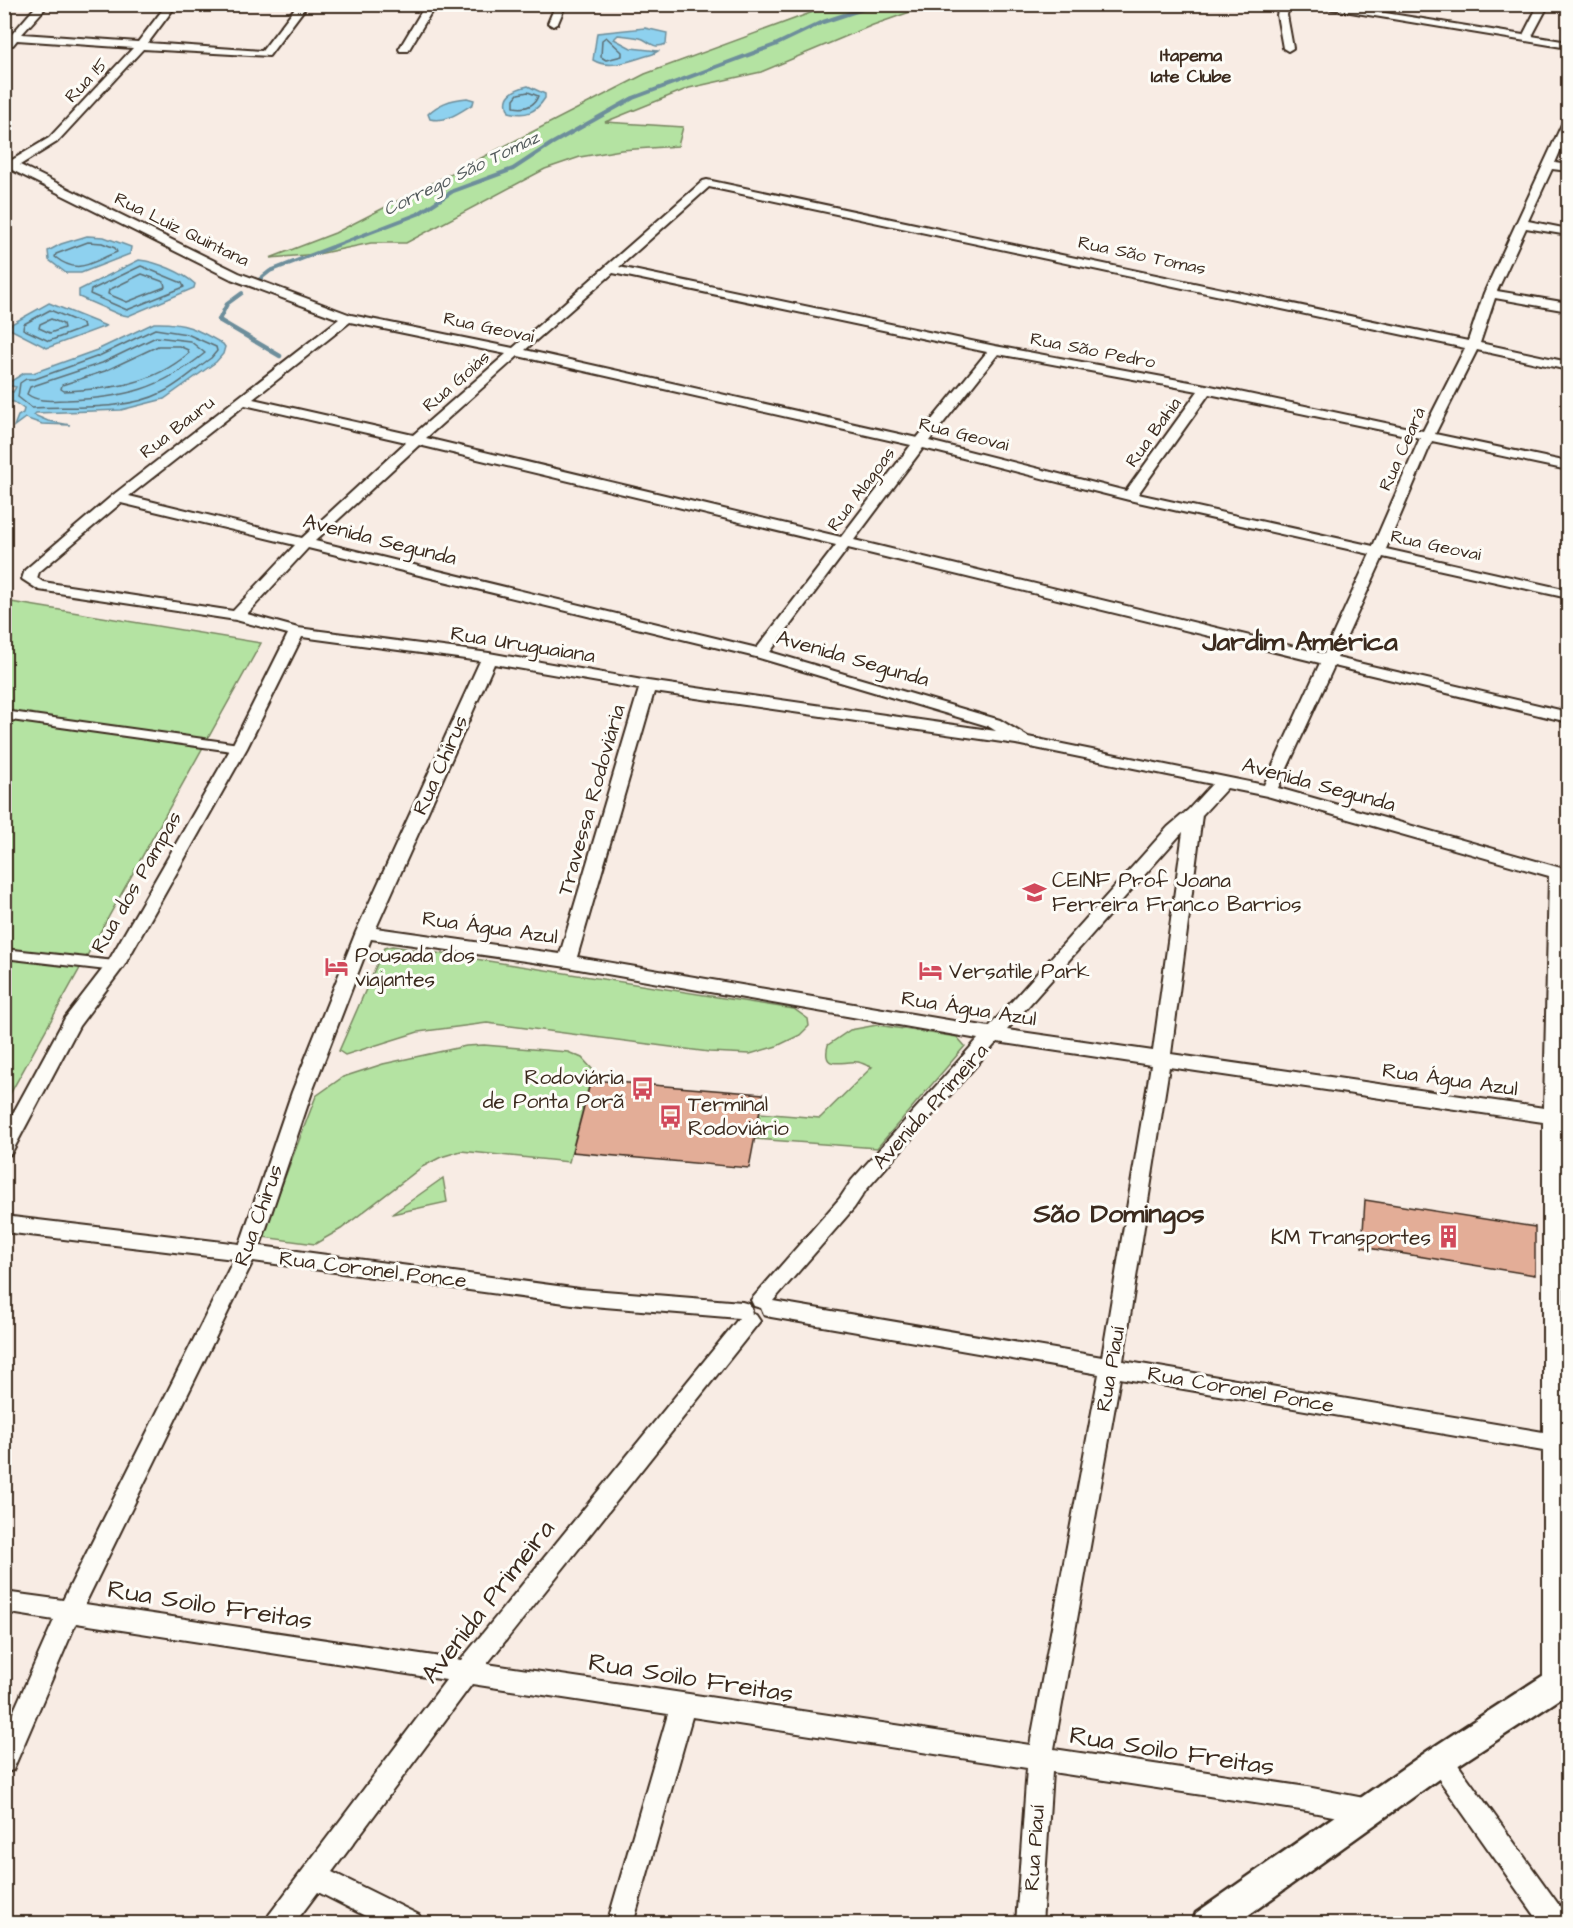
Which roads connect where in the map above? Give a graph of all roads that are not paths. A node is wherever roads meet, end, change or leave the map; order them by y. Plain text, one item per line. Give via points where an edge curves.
1 (44, 4) edge
2 (172, 4) edge
3 (303, 4) edge
4 (431, 4) edge
5 (561, 4) edge
6 (1285, 4) edge
7 (1307, 4) edge
8 (1544, 4) edge
9 (553, 23) dead end
10 (10, 37) edge
11 (1526, 38) junction
12 (1569, 45) edge
13 (140, 46) junction
14 (4, 48) edge
15 (1288, 48) dead end
16 (404, 49) dead end
17 (1569, 122) edge
18 (8, 163) edge
19 (1549, 165) junction
20 (1569, 168) edge
21 (707, 183) joint
22 (1523, 224) junction
23 (1569, 232) edge
24 (612, 269) junction
25 (1490, 293) junction
26 (1569, 307) edge
27 (348, 318) junction
28 (1473, 345) junction
29 (995, 350) junction
30 (516, 352) junction
31 (1569, 366) edge
32 (1206, 389) junction
33 (242, 400) junction
34 (1427, 437) junction
35 (416, 440) junction
36 (920, 443) junction
37 (1569, 466) edge
38 (1129, 496) junction
39 (118, 498) junction
40 (846, 542) junction
41 (304, 544) junction
42 (1378, 552) junction
43 (32, 570) joint
44 (1569, 594) edge
45 (237, 616) junction
46 (297, 632) junction
47 (760, 654) junction
48 (489, 658) junction
49 (1328, 661) junction
50 (648, 686) junction
51 (4, 715) edge
52 (1569, 717) edge
53 (1023, 741) junction
54 (240, 748) junction
55 (1223, 782) junction
56 (1269, 791) junction
57 (1194, 814) junction
58 (1563, 875) edge
59 (365, 932) junction
60 (4, 953) edge
61 (567, 961) junction
62 (115, 966) junction
63 (995, 1035) junction
64 (1161, 1059) junction
65 (1561, 1118) edge
66 (4, 1149) edge
67 (4, 1224) edge
68 (247, 1253) junction
69 (766, 1305) junction
70 (746, 1316) junction
71 (1111, 1366) junction
72 (1561, 1445) edge
73 (4, 1602) edge
74 (69, 1612) junction
75 (466, 1672) junction
76 (1562, 1678) edge
77 (683, 1705) junction
78 (1040, 1759) junction
79 (1440, 1760) junction
80 (4, 1762) edge
81 (1368, 1811) junction
82 (314, 1877) junction
83 (278, 1923) edge
84 (410, 1923) edge
85 (620, 1923) edge
86 (1029, 1923) edge
87 (1208, 1923) edge
88 (1557, 1923) edge

1 - 10 street
2 - 13 street, Rua 15
3 - 13 street via 266,54
4 - 16 street
5 - 9 street
6 - 15 street via 1282,15
7 - 11 street via 1407,15
8 - 11 street
10 - 13 street
10 - 14 street
11 - 12 street
13 - 18 street, Rua 15 via 53,140
17 - 19 street, Rua Ceará
18 - 27 street, Rua Luiz Quintana via 235,276
19 - 20 street
19 - 22 street, Rua Ceará
21 - 24 street, Rua Goiás
21 - 28 street, Rua São Tomas
22 - 23 street
22 - 25 street, Rua Ceará
24 - 29 street, Rua São Pedro
24 - 30 street, Rua Goiás
25 - 26 street
25 - 28 street, Rua Ceará
27 - 30 street, Rua Geovai
27 - 33 street, Rua Bauru
28 - 31 street, Rua São Tomas
28 - 34 street, Rua Ceará
29 - 32 street, Rua São Pedro
29 - 36 street, Rua Alagoas
30 - 35 street, Rua Goiás
30 - 36 street, Rua Geovai
32 - 34 street, Rua São Pedro
32 - 38 street, Rua Bahia
33 - 35 street
33 - 39 street, Rua Bauru
34 - 37 street, Rua São Pedro
34 - 42 street, Rua Ceará
35 - 40 street
35 - 41 street, Rua Goiás
36 - 38 street, Rua Geovai
36 - 40 street, Rua Alagoas
38 - 42 street, Rua Geovai
39 - 41 street, Avenida Segunda
39 - 43 street, Rua Bauru
40 - 47 street, Rua Alagoas
40 - 49 street
41 - 45 street, Rua Goiás
41 - 47 street, Avenida Segunda
42 - 44 street, Rua Geovai
42 - 49 street, Rua Ceará
43 - 45 street, Rua Uruguaiana via 29,579 39,586
45 - 46 street, Rua Uruguaiana
46 - 48 street, Rua Uruguaiana
46 - 54 street, Rua dos Pampas
47 - 53 street, Avenida Segunda via 994,723
48 - 50 street, Rua Uruguaiana
48 - 59 street, Rua Chirus
49 - 52 street
49 - 56 street, Rua Ceará
50 - 53 street, Rua Uruguaiana
50 - 61 street, Travessa Rodoviária
51 - 54 street
53 - 55 street, Avenida Segunda
54 - 62 street, Rua dos Pampas
55 - 56 street, Avenida Segunda
55 - 57 street, Avenida Primeira
56 - 58 street, Avenida Segunda
57 - 63 street, Avenida Primeira via 1173,831
57 - 64 street, Rua Piauí
58 - 65 street
59 - 61 street, Rua Água Azul
59 - 68 street, Rua Chirus via 302,1092
60 - 62 street
61 - 63 street, Rua Água Azul
62 - 66 street, Rua dos Pampas via 72,1023
63 - 64 street, Rua Água Azul
63 - 69 street, Avenida Primeira via 860,1185
64 - 65 street, Rua Água Azul
64 - 71 street, Rua Piauí
65 - 72 street
67 - 68 street, Rua Coronel Ponce
68 - 70 street, Rua Coronel Ponce
68 - 74 street, Rua Chirus
69 - 70 street, Avenida Primeira via 771,1313 765,1320
69 - 71 street, Rua Coronel Ponce
70 - 75 street, Avenida Primeira
71 - 72 street, Rua Coronel Ponce
71 - 78 street, Rua Piauí
72 - 76 street
73 - 74 street, Rua Soilo Freitas
74 - 75 street, Rua Soilo Freitas
74 - 80 street, Rua Chirus
75 - 77 street, Rua Soilo Freitas
75 - 82 street, Avenida Primeira
76 - 79 street
77 - 78 street, Rua Soilo Freitas
77 - 85 street
78 - 81 street, Rua Soilo Freitas
78 - 86 street, Rua Piauí
79 - 81 street
79 - 88 street
81 - 87 street
82 - 83 street, Avenida Primeira
82 - 84 street

